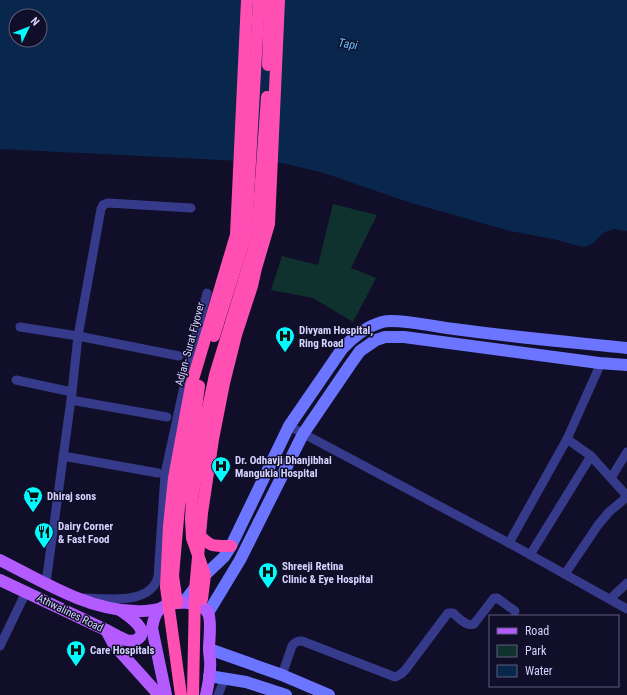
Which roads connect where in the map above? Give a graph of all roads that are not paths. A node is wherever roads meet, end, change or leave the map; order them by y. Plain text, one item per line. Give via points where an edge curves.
1 (247, 0) edge
2 (259, 0) edge
3 (270, 0) edge
4 (279, 0) edge
5 (192, 208) dead end
6 (207, 293) dead end
7 (20, 328) dead end
8 (78, 336) junction
9 (627, 348) edge
10 (179, 356) dead end
11 (601, 363) junction
12 (627, 365) edge
13 (16, 380) dead end
14 (71, 396) junction
15 (167, 417) dead end
16 (289, 426) junction
17 (303, 434) junction
18 (567, 439) junction
19 (627, 452) edge
20 (63, 456) junction
21 (591, 456) junction
22 (158, 473) dead end
23 (612, 478) junction
24 (627, 496) edge
25 (191, 519) junction
26 (509, 544) junction
27 (231, 546) junction
28 (530, 555) junction
29 (0, 560) edge
30 (565, 574) junction
31 (205, 575) junction
32 (0, 580) edge
33 (46, 583) junction
34 (627, 584) edge
35 (26, 592) junction
36 (76, 597) junction
37 (610, 599) junction
38 (180, 602) junction
39 (160, 609) junction
40 (205, 609) junction
41 (627, 609) edge
42 (120, 610) junction
43 (515, 611) dead end
44 (106, 630) junction
45 (0, 646) edge
46 (209, 649) junction
47 (282, 675) junction
48 (209, 676) junction
49 (225, 678) junction
50 (159, 695) edge
51 (166, 695) edge
52 (181, 695) edge
53 (193, 695) edge
54 (206, 695) edge
55 (218, 695) edge
56 (286, 695) edge
57 (329, 695) edge

1 - 52 highway, Adjan- Surat Flyover via 236,235 191,386 174,478 169,526 166,587
2 - 38 highway via 246,234 199,385 180,507 173,576
3 - 25 highway via 267,94 255,246 215,375 192,499
4 - 53 highway via 269,224 226,376 202,513 195,590
5 - 8 street via 108,203 103,205
6 - 36 street via 165,474 156,583 151,590 140,596 126,599
7 - 8 street
8 - 10 street
8 - 14 street
9 - 16 street via 396,321 382,322 365,329 342,349
11 - 12 street
11 - 17 street via 404,337 385,337 360,351
11 - 18 street
13 - 14 street
14 - 15 street
14 - 20 street
16 - 17 street
16 - 27 street
17 - 26 street
17 - 40 street via 240,560
18 - 21 street
18 - 26 street
19 - 23 street
20 - 22 street
20 - 33 street
21 - 23 street
21 - 28 street
23 - 24 street
24 - 30 street via 598,525
25 - 27 highway via 194,530 206,542 213,546
25 - 31 highway via 192,538
26 - 28 street
27 - 31 street
28 - 30 street
29 - 33 main road, Athwalines Road
30 - 37 street
31 - 38 street
31 - 40 highway
32 - 35 main road, Athwalines Road
33 - 36 main road, Athwalines Road
34 - 37 street
35 - 44 main road, Athwalines Road
35 - 45 street
36 - 42 main road, Athwalines Road via 102,607
37 - 41 street
38 - 39 main road, Athwalines Road
38 - 40 main road
39 - 42 main road, Athwalines Road via 137,612
39 - 51 main road via 152,628
40 - 46 main road via 210,633
42 - 44 main road via 133,620 141,634 134,640 127,640
43 - 47 street via 494,598 474,624 466,624 453,613 448,614 406,669 395,677 302,641 292,646
44 - 50 main road, Athwalines Road via 114,645
46 - 47 street
46 - 48 main road
47 - 57 street
48 - 49 street
48 - 54 main road
49 - 55 street
49 - 56 street

